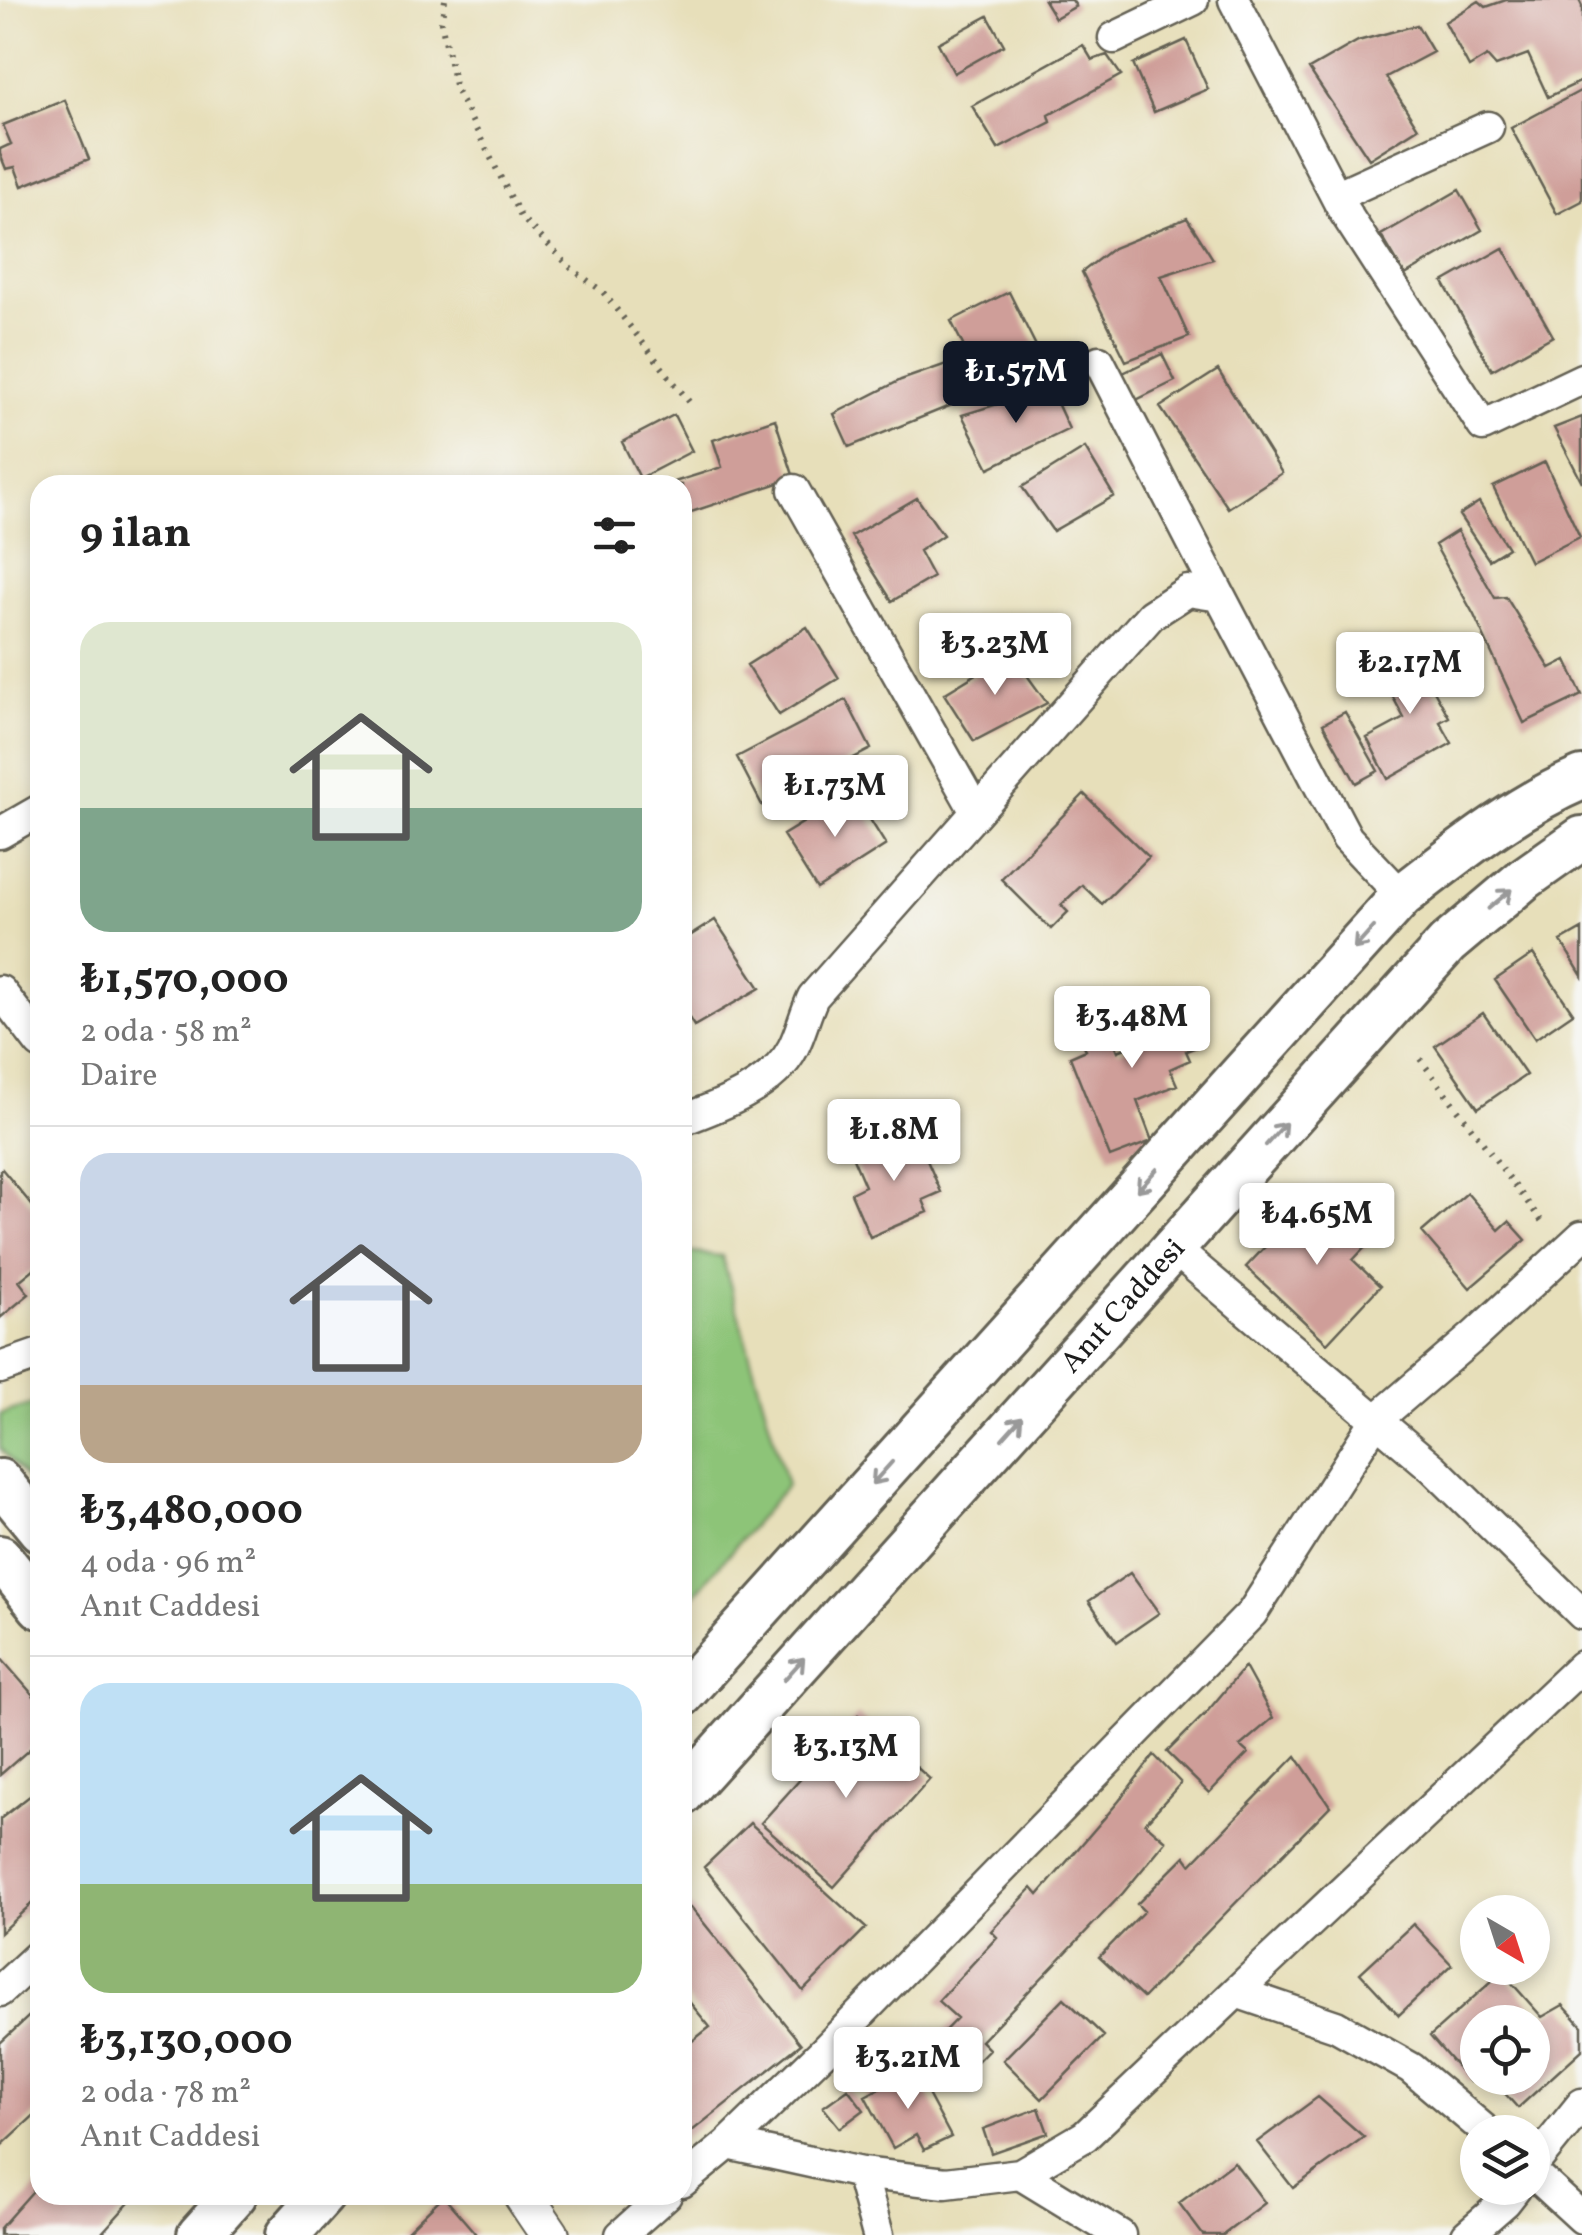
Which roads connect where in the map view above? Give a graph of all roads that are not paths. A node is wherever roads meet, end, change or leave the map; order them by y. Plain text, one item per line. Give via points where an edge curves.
1 (1193, 0) edge
2 (1234, 0) edge
3 (1114, 38) dead end
4 (1488, 127) dead end
5 (1336, 196) junction
6 (1099, 361) dead end
7 (1582, 380) edge
8 (794, 490) dead end
9 (1220, 596) junction
10 (1582, 778) edge
11 (976, 812) junction
12 (30, 816) edge
13 (0, 833) edge
14 (1582, 838) edge
15 (1402, 896) junction
16 (0, 991) edge
17 (30, 1030) edge
18 (692, 1116) edge
19 (1574, 1244) edge
20 (1173, 1248) junction
21 (30, 1358) edge
22 (0, 1368) edge
23 (1376, 1420) junction
24 (0, 1482) edge
25 (30, 1518) edge
26 (0, 1557) edge
27 (30, 1594) edge
28 (1582, 1614) edge
29 (1582, 1666) edge
30 (692, 1684) edge
31 (692, 1783) edge
32 (30, 1963) edge
33 (0, 1991) edge
34 (1236, 1992) junction
35 (1582, 2104) edge
36 (1467, 2115) edge
37 (728, 2144) junction
38 (1550, 2146) edge
39 (861, 2173) junction
40 (692, 2174) edge
41 (1020, 2174) junction
42 (1550, 2187) edge
43 (226, 2205) edge
44 (314, 2205) edge
45 (530, 2205) edge
46 (654, 2205) edge
47 (1502, 2205) edge
48 (1582, 2218) edge
49 (199, 2235) edge
50 (288, 2235) edge
51 (550, 2235) edge
52 (620, 2235) edge
53 (878, 2235) edge
54 (1120, 2235) edge
55 (1467, 2235) edge

1 - 3 street
2 - 5 street
4 - 5 street
5 - 7 street via 1483,426
6 - 9 street
8 - 11 street
9 - 11 street via 1188,591 1151,615
9 - 15 street via 1347,838
10 - 15 main road via 1479,837
11 - 18 street via 813,997 792,1051 767,1078
12 - 13 street
20 -> 14 main road, Anıt Caddesi via 1447,944
15 -> 30 main road
16 - 17 street
19 - 23 street
20 - 23 street
31 -> 20 main road, Anıt Caddesi
21 - 22 street
23 - 28 street
23 - 37 street via 1252,1614
24 - 25 main road
26 - 27 main road
29 - 34 street
32 - 33 street
34 - 36 street via 1336,2026 1411,2068
34 - 41 street via 1085,2136
35 - 38 street
37 - 39 street
37 - 40 street
39 - 41 street via 946,2183
39 - 53 street
41 - 54 street
42 - 48 street
43 - 49 main road
44 - 50 main road
45 - 51 street
46 - 52 street
47 - 55 street

